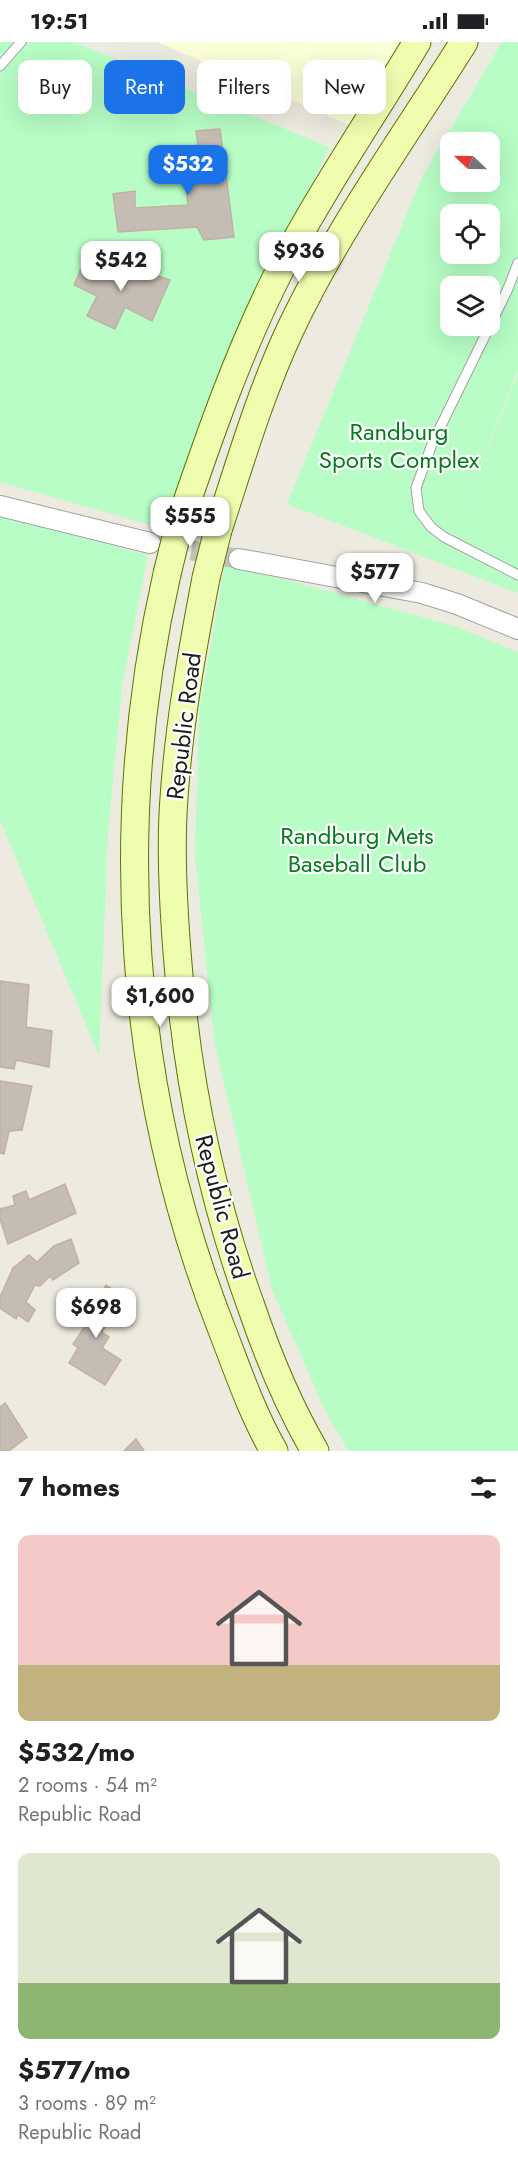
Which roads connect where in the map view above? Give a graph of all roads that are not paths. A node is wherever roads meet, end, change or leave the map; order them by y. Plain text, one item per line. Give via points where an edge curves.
1 (21, 42) edge
2 (417, 42) edge
3 (464, 42) edge
4 (0, 66) edge
5 (518, 263) edge
6 (0, 506) edge
7 (150, 543) tunnel mouth
8 (239, 560) tunnel mouth
9 (518, 575) edge
10 (518, 629) edge
11 (273, 1451) edge
12 (315, 1451) edge

1 - 4 lane
2 - 11 main road, Republic Road, bridge via 309,216 234,372 179,525 155,629 145,694 135,854 136,945 144,1032 179,1208 210,1302
3 - 12 main road, Republic Road, bridge via 337,243 291,328 260,400 206,578 181,724 174,800 173,881 183,1025 202,1139 227,1237 268,1354
5 - 9 lane via 432,444 416,488 419,511 431,527
6 - 7 street
8 - 10 street via 422,593

